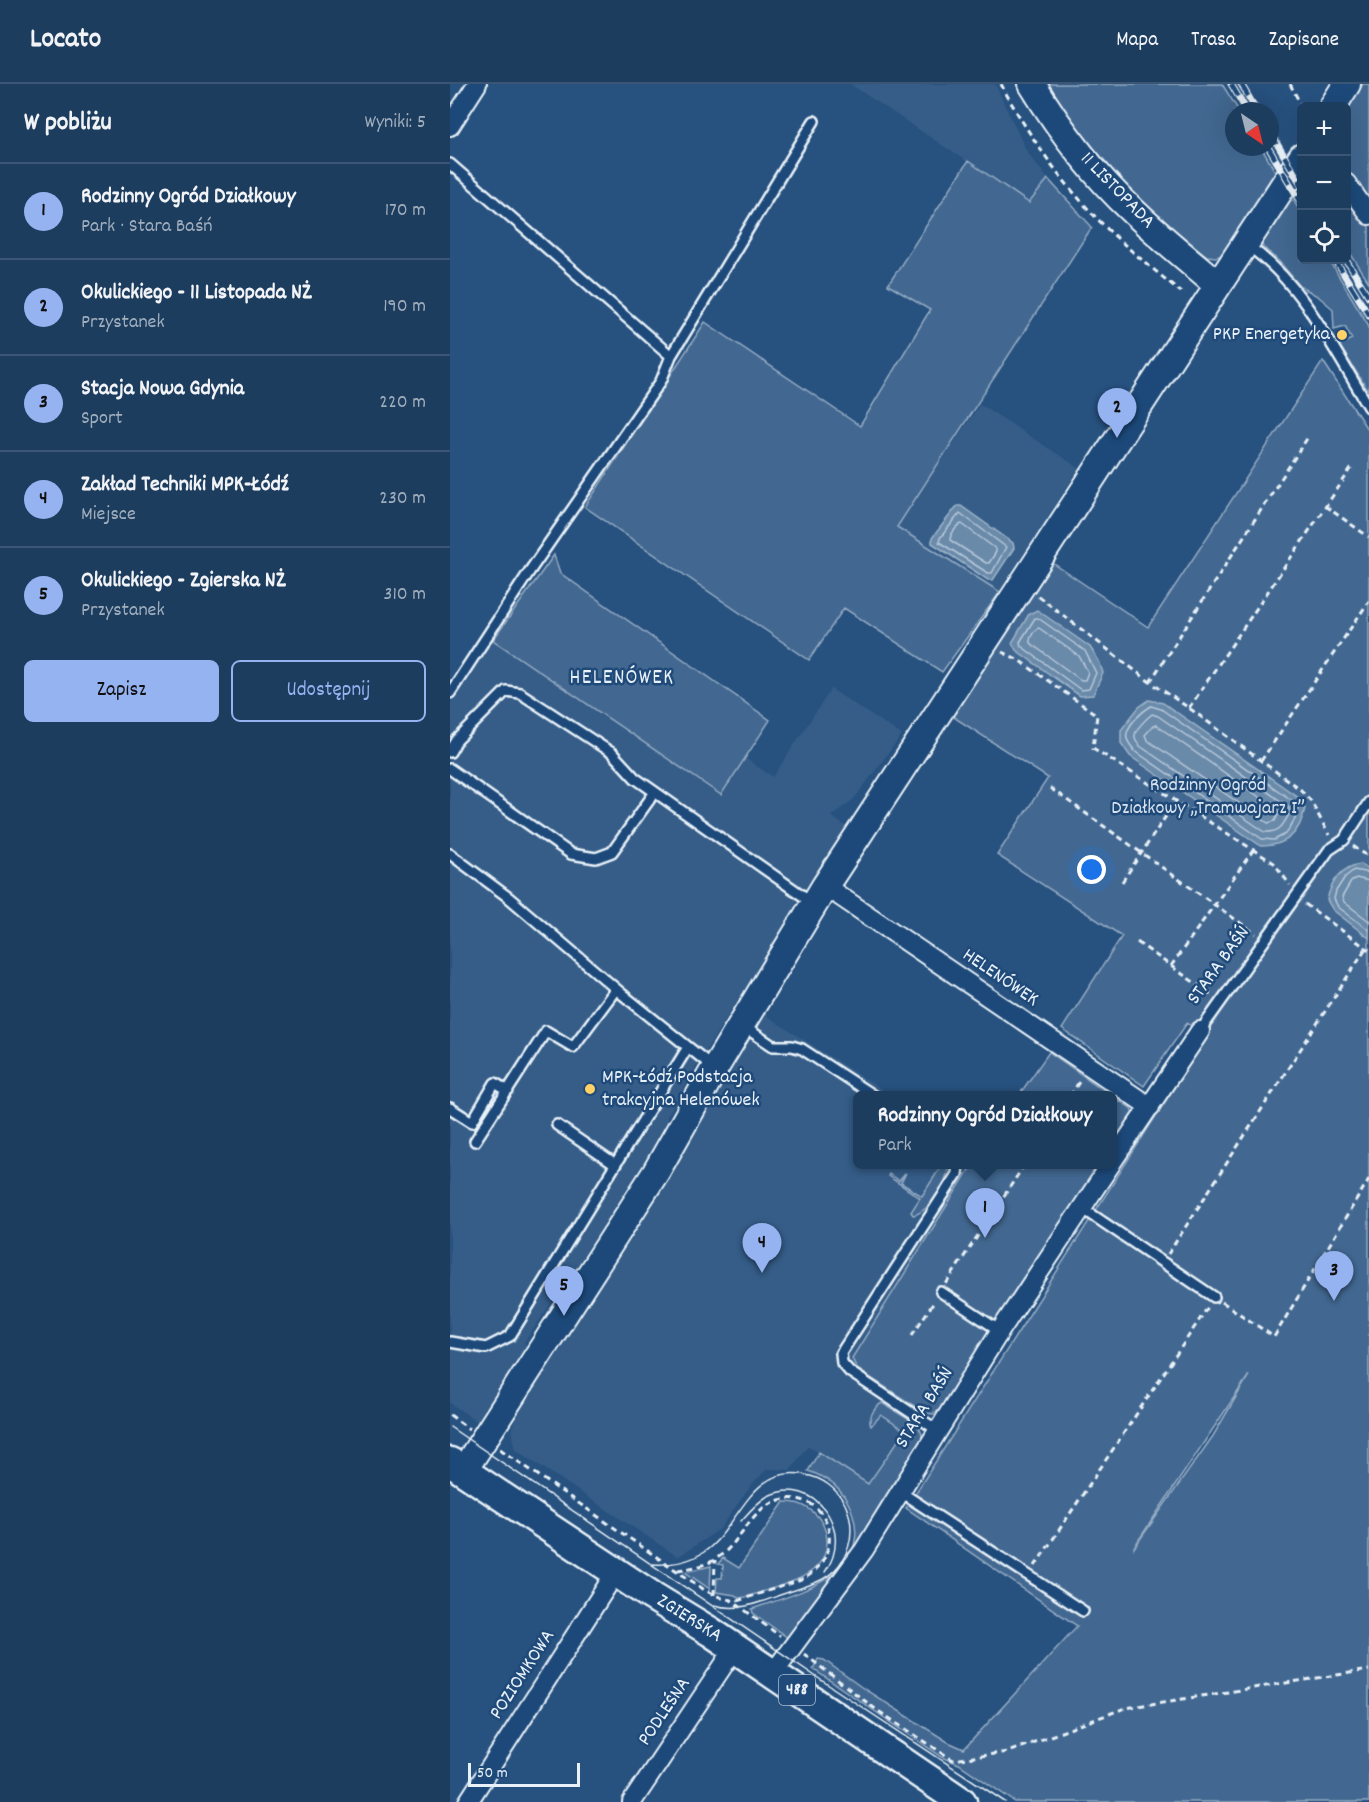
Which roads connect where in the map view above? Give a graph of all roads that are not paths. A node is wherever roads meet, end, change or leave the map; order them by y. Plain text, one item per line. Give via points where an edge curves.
1 (477, 84) edge
2 (1032, 84) edge
3 (1347, 84) edge
4 (1336, 102) edge
5 (814, 121) dead end
6 (450, 126) edge
7 (450, 164) edge
8 (1297, 164) edge
9 (1351, 189) edge
10 (1369, 215) edge
11 (1244, 243) junction
12 (1217, 284) junction
13 (671, 356) junction
14 (1369, 407) edge
15 (450, 693) edge
16 (450, 752) edge
17 (450, 769) edge
18 (655, 792) junction
19 (1369, 802) edge
20 (450, 854) edge
21 (816, 892) junction
22 (616, 988) junction
23 (741, 1024) junction
24 (1200, 1031) joint
25 (688, 1047) junction
26 (715, 1068) junction
27 (508, 1090) junction
28 (868, 1091) edge
29 (1150, 1107) junction
30 (450, 1108) edge
31 (557, 1125) dead end
32 (475, 1141) dead end
33 (1117, 1156) edge
34 (614, 1164) junction
35 (958, 1169) edge
36 (1108, 1169) edge
37 (1082, 1208) junction
38 (941, 1292) road end
39 (1214, 1297) road end
40 (1000, 1331) junction
41 (450, 1342) edge
42 (938, 1430) junction
43 (457, 1466) edge
44 (899, 1491) junction
45 (616, 1572) junction
46 (1083, 1611) dead end
47 (735, 1648) junction
48 (773, 1673) junction
49 (468, 1802) edge
50 (632, 1802) edge
51 (962, 1802) edge

1 - 6 street
2 - 12 street, 11 LISTOPADA via 1062,129 1113,191
3 - 4 street
5 - 13 lane
7 - 13 lane
8 - 11 street
9 - 10 street
11 - 12 street
11 - 14 lane via 1268,259 1299,295
12 - 21 street
13 - 15 lane via 661,381
16 - 18 lane via 506,691 520,693 612,753 635,778
17 - 18 lane via 571,854 596,858 612,852
18 - 21 lane
19 - 24 lane, STARA BAŚŃ via 1344,840 1329,850
20 - 22 lane
21 - 23 street
21 - 29 street, HELENÓWEK
22 - 25 lane
22 - 27 lane via 573,1047 546,1031
23 - 26 street
23 - 28 lane via 773,1046 802,1049
24 - 29 street, STARA BAŚŃ
25 - 26 lane
25 - 34 lane
26 - 43 street via 656,1172
27 - 30 lane via 495,1083 472,1122
27 - 32 lane
29 - 33 street, STARA BAŚŃ
31 - 34 lane
34 - 41 lane via 510,1336 486,1348
35 - 42 lane via 842,1349 841,1358 850,1372
36 - 37 street, STARA BAŚŃ
37 - 39 lane
37 - 40 street, STARA BAŚŃ
38 - 40 lane
40 - 42 street, STARA BAŚŃ
42 - 44 street, STARA BAŚŃ
43 - 45 main road, ZGIERSKA / 488
44 - 46 lane
44 - 48 street, STARA BAŚŃ via 858,1559
45 - 47 main road, ZGIERSKA / 488
45 - 49 street, POZIOMKOWA
47 - 48 main road, ZGIERSKA / 488
47 - 50 street, PODLEŚNA
48 - 51 main road, ZGIERSKA / 488

